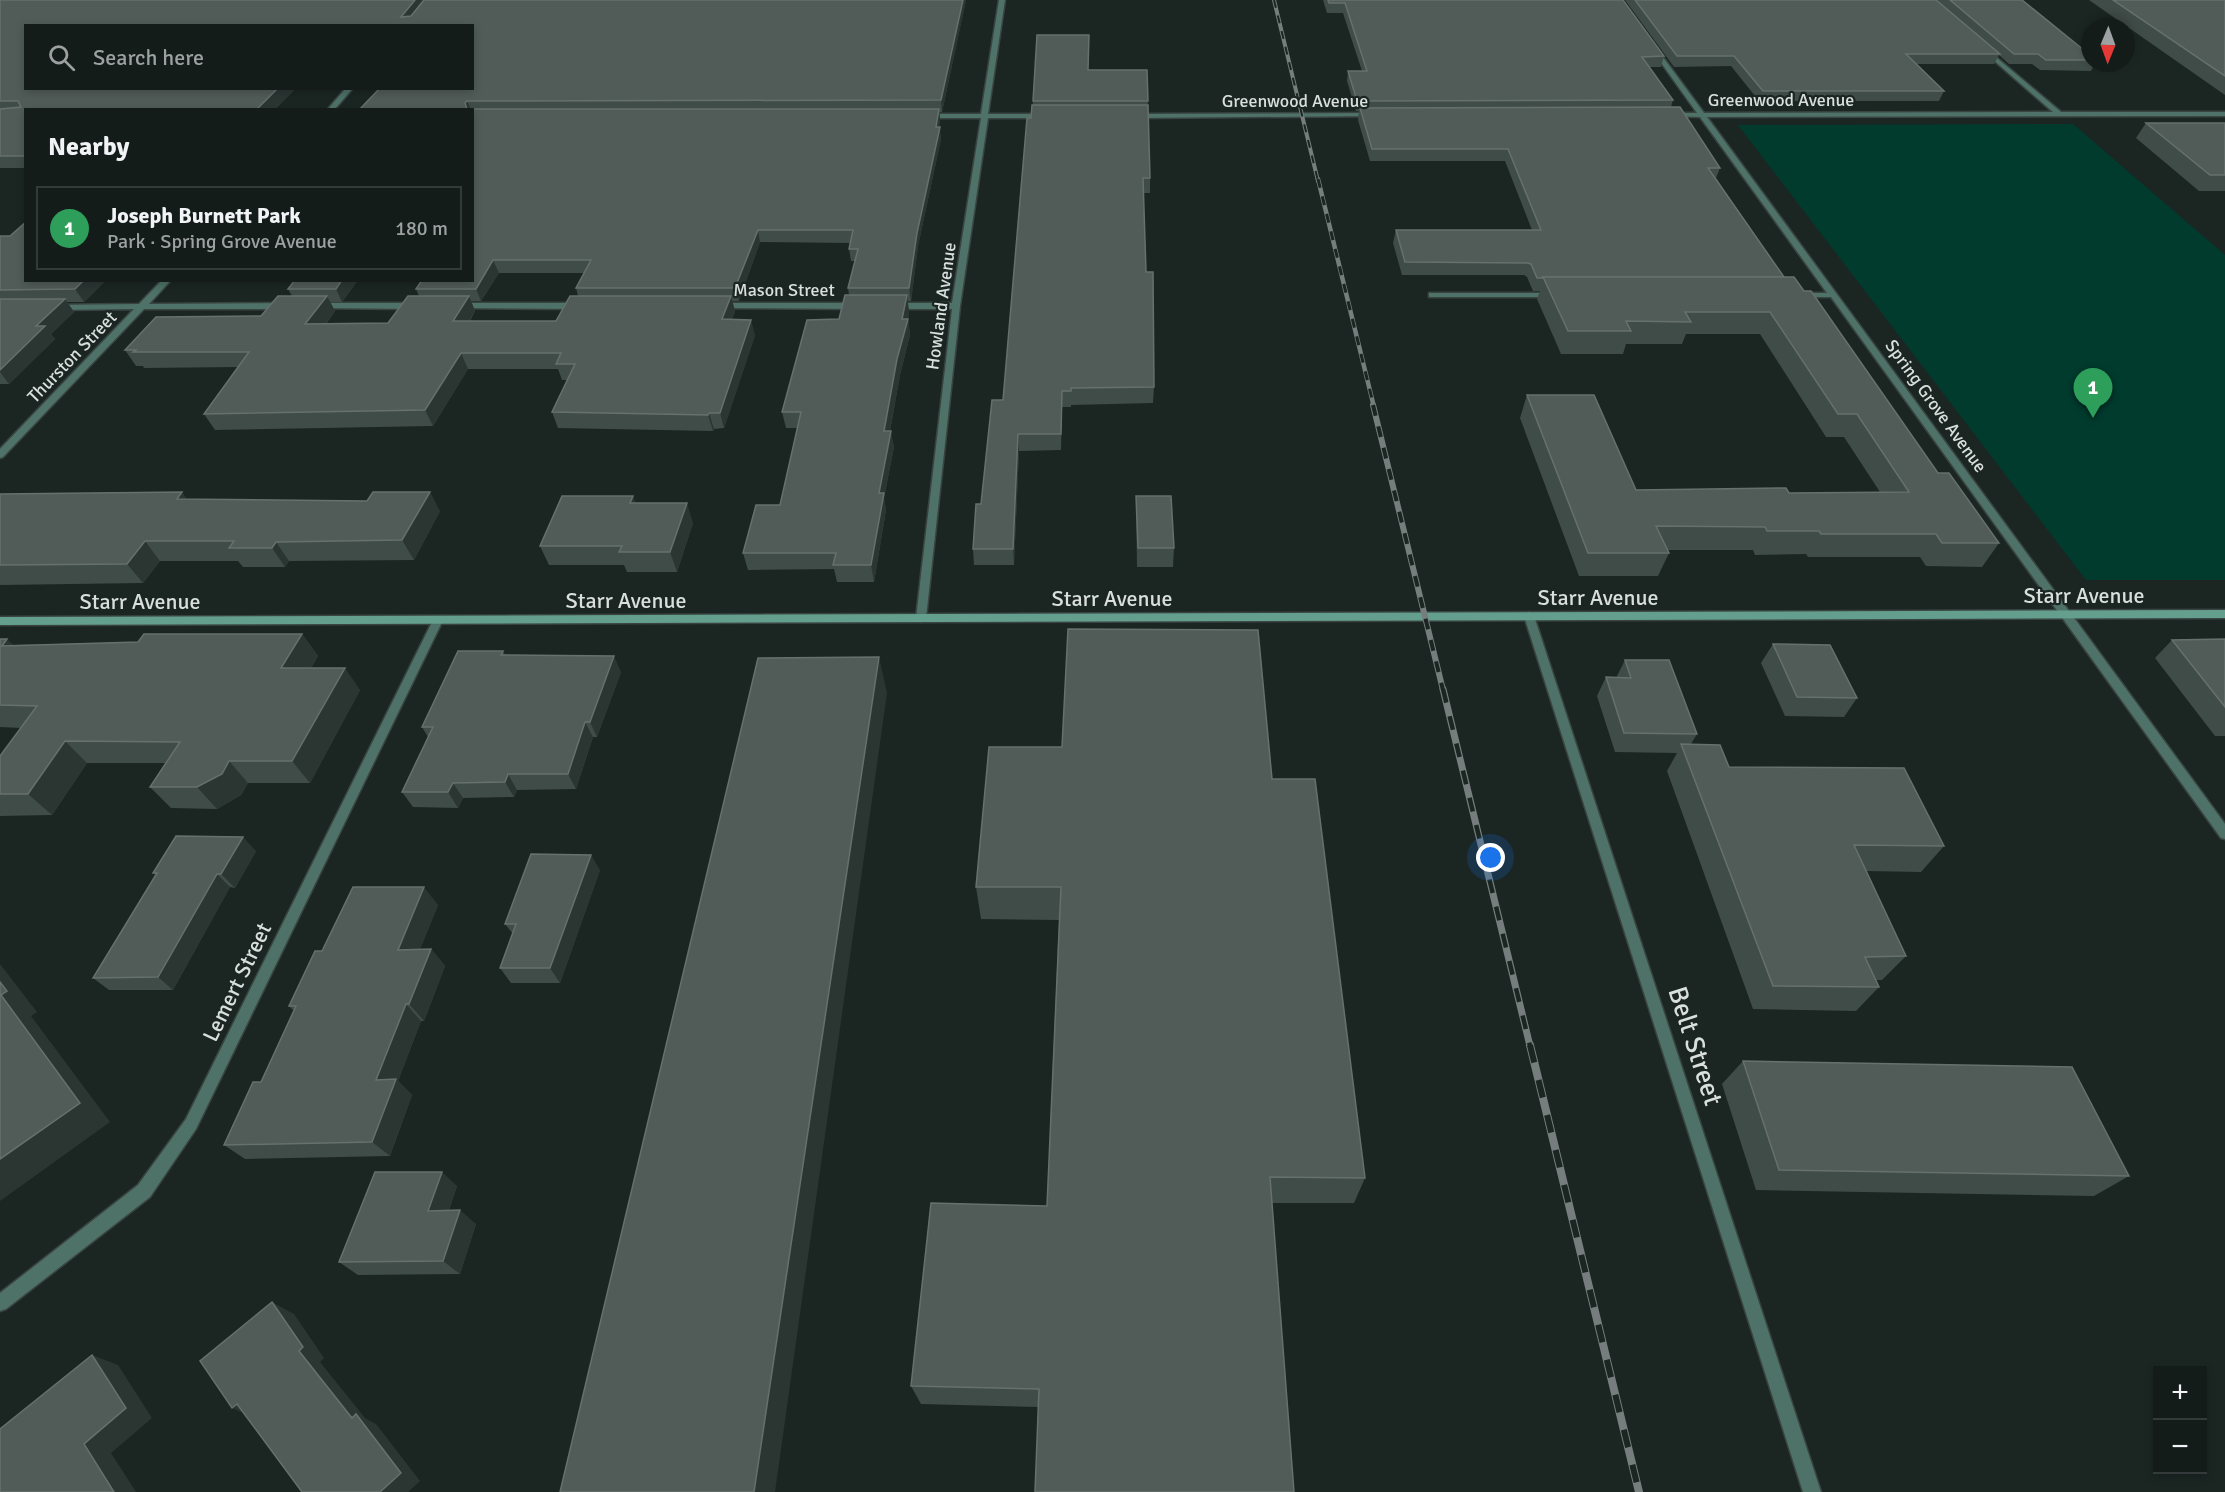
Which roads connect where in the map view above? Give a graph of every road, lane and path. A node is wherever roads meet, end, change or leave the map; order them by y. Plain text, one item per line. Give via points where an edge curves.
1 (1002, 0) edge
2 (1646, 38) edge
3 (1980, 46) edge
4 (348, 90) edge
5 (332, 108) edge
6 (2225, 114) edge
7 (1655, 115) edge
8 (1702, 115) junction
9 (2061, 115) junction
10 (918, 116) edge
11 (986, 116) junction
12 (1056, 116) edge
13 (1126, 116) edge
14 (1385, 116) edge
15 (165, 282) edge
16 (1432, 295) dead end
17 (1564, 295) edge
18 (1787, 295) edge
19 (1833, 295) junction
20 (142, 306) junction
21 (297, 306) edge
22 (309, 306) edge
23 (427, 306) edge
24 (450, 306) edge
25 (590, 306) edge
26 (707, 306) edge
27 (873, 306) edge
28 (885, 306) edge
29 (956, 306) junction
30 (48, 307) edge
31 (0, 455) edge
32 (2225, 614) edge
33 (2066, 615) junction
34 (1529, 616) junction
35 (921, 618) junction
36 (438, 620) junction
37 (0, 621) edge
38 (2225, 834) edge
39 (0, 1303) edge
40 (1812, 1492) edge

1 - 11 street, Howland Avenue
2 - 8 street, Spring Grove Avenue
3 - 9 street
4 - 5 street
6 - 9 street, Greenwood Avenue
7 - 8 street, Greenwood Avenue
8 - 9 street, Greenwood Avenue
8 - 19 street, Spring Grove Avenue
10 - 11 street
11 - 12 street
11 - 29 street, Howland Avenue
13 - 14 street, Greenwood Avenue
15 - 20 street, Thurston Street
16 - 17 street
18 - 19 street
19 - 33 street, Spring Grove Avenue
20 - 21 street
20 - 30 street
20 - 31 street, Thurston Street
22 - 23 street
24 - 25 street
26 - 27 street, Mason Street
28 - 29 street
29 - 35 street, Howland Avenue
32 - 33 main road, Starr Avenue
33 - 34 main road, Starr Avenue
33 - 38 street, Spring Grove Avenue
34 - 35 main road, Starr Avenue
34 - 40 street, Belt Street
35 - 36 main road, Starr Avenue
36 - 37 main road, Starr Avenue
36 - 39 street, Lemert Street via 191,1124 144,1191

